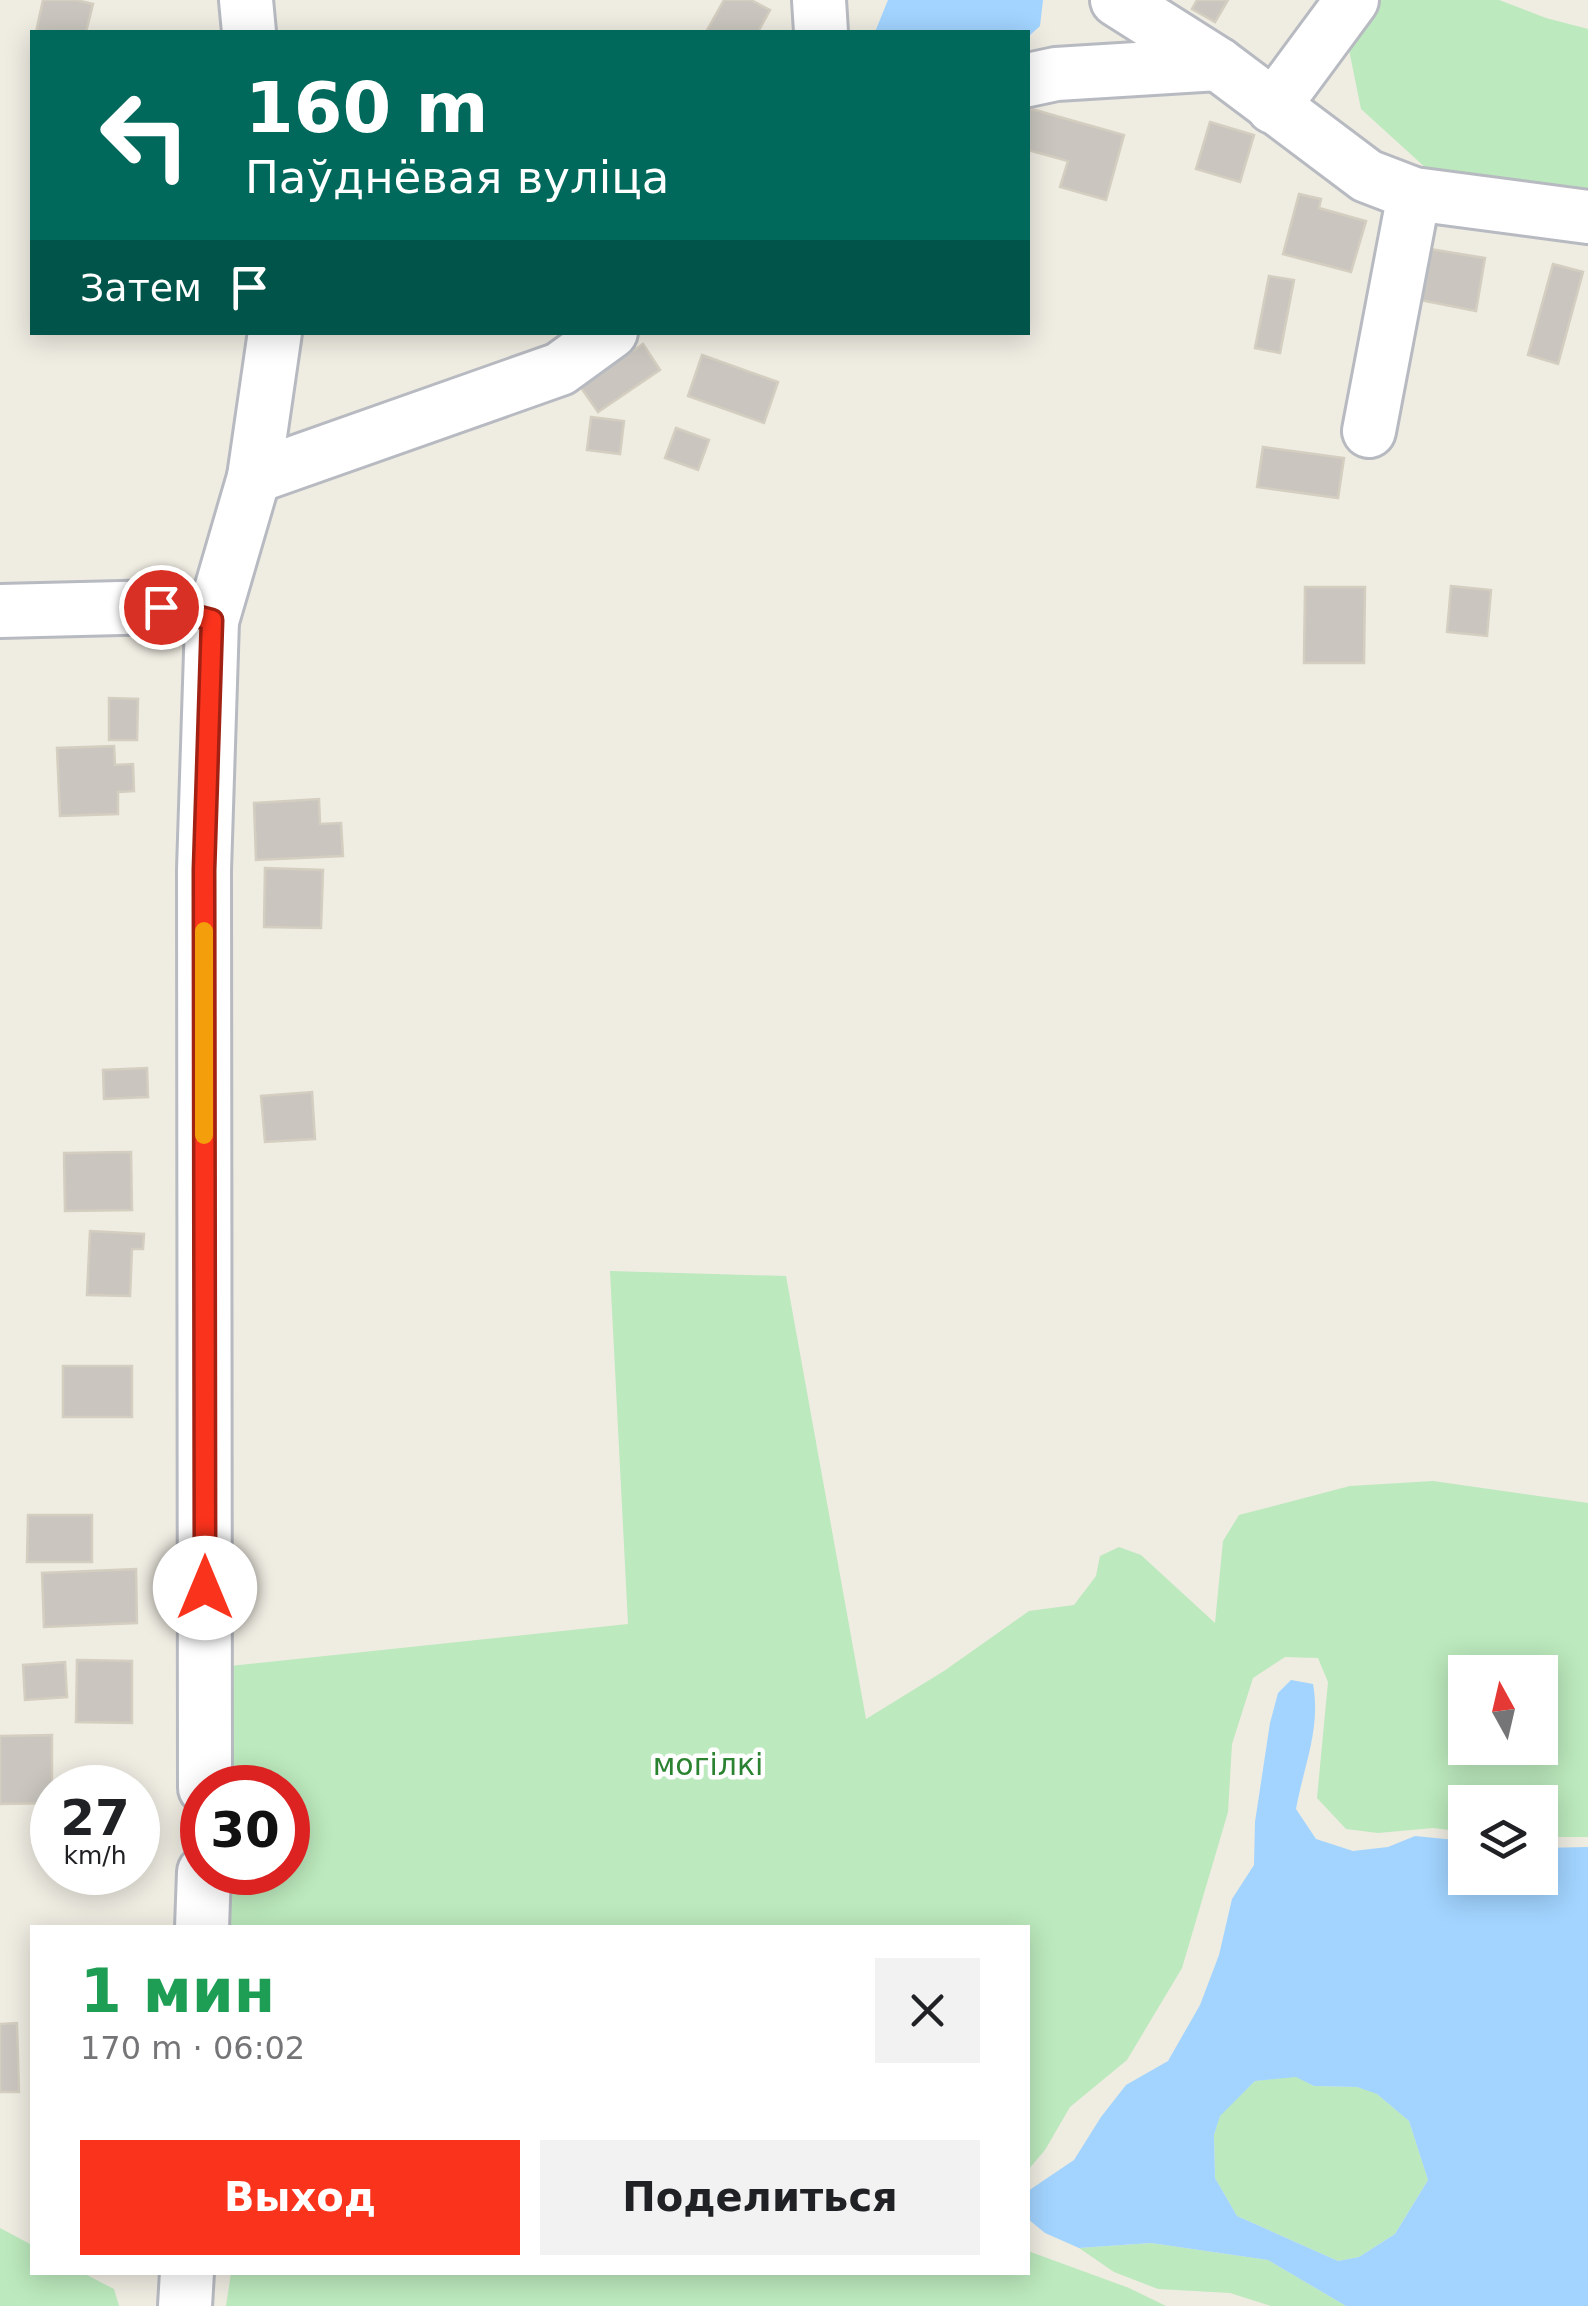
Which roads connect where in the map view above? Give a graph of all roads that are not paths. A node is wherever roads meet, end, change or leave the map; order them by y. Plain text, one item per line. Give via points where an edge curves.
1 (246, 0) edge
2 (819, 0) edge
3 (1117, 0) edge
4 (1352, 0) edge
5 (248, 30) edge
6 (821, 30) edge
7 (1218, 64) junction
8 (1030, 80) edge
9 (1273, 107) junction
10 (1414, 194) junction
11 (1588, 218) edge
12 (275, 335) edge
13 (607, 335) edge
14 (1369, 431) dead end
15 (254, 478) junction
16 (0, 612) edge
17 (212, 620) junction
18 (205, 1765) edge
19 (203, 1895) edge
20 (202, 1925) edge
21 (187, 2275) edge
22 (186, 2306) edge

1 - 5 street
2 - 6 street
3 - 7 street
4 - 9 street
7 - 8 street
7 - 9 street
9 - 10 street via 1367,176
10 - 11 street
10 - 14 street
12 - 15 street
13 - 15 street via 560,369
15 - 17 street
16 - 17 street via 161,607
17 - 18 street via 204,870
19 - 20 street
21 - 22 street

